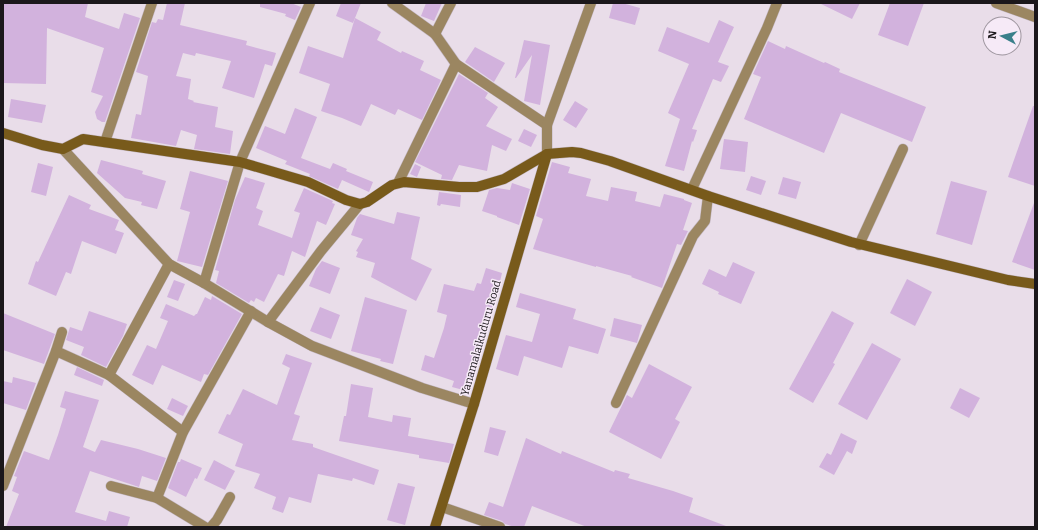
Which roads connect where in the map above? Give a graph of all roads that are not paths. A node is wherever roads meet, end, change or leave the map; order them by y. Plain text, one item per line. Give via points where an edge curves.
1 (152, 3) edge
2 (310, 3) edge
3 (392, 3) edge
4 (451, 3) edge
5 (591, 3) edge
6 (777, 3) edge
7 (996, 3) edge
8 (1035, 16) edge
9 (435, 34) junction
10 (456, 64) junction
11 (547, 125) junction
12 (3, 133) edge
13 (105, 142) junction
14 (63, 149) junction
15 (903, 149) dead end
16 (547, 154) junction
17 (240, 162) junction
18 (398, 183) junction
19 (692, 189) junction
20 (708, 196) junction
21 (360, 204) junction
22 (859, 245) junction
23 (169, 264) junction
24 (204, 283) junction
25 (1035, 284) edge
26 (251, 311) junction
27 (268, 322) junction
28 (62, 332) dead end
29 (56, 351) junction
30 (109, 375) junction
31 (616, 403) dead end
32 (474, 404) junction
33 (183, 432) junction
34 (3, 486) edge
35 (111, 486) dead end
36 (230, 497) dead end
37 (157, 498) junction
38 (442, 507) junction
39 (205, 527) edge
40 (211, 527) edge
41 (435, 527) edge
42 (500, 527) edge

1 - 13 street
2 - 17 street
3 - 9 street
4 - 9 street
5 - 11 street
6 - 19 street
7 - 8 street
9 - 10 street
10 - 11 street
10 - 18 street
11 - 16 street
12 - 14 main road
13 - 14 main road via 83,139
13 - 17 main road
14 - 23 street
15 - 22 street
16 - 18 main road via 504,179 477,187
16 - 19 main road via 581,153
16 - 32 main road, Yanamalaikuduru Road
17 - 21 main road via 308,182
17 - 24 street
18 - 21 main road
19 - 20 main road
20 - 22 main road
20 - 31 street via 705,221 693,236
21 - 27 street
22 - 25 main road
23 - 24 street
23 - 30 street
24 - 26 street
26 - 27 street
26 - 33 street
27 - 32 street via 312,346 422,388
28 - 29 street
29 - 30 street
29 - 34 street
30 - 33 street
32 - 38 main road, Yanamalaikuduru Road
33 - 37 street
35 - 37 street
36 - 40 street
37 - 39 street
38 - 41 main road, Yanamalaikuduru Road
38 - 42 street

